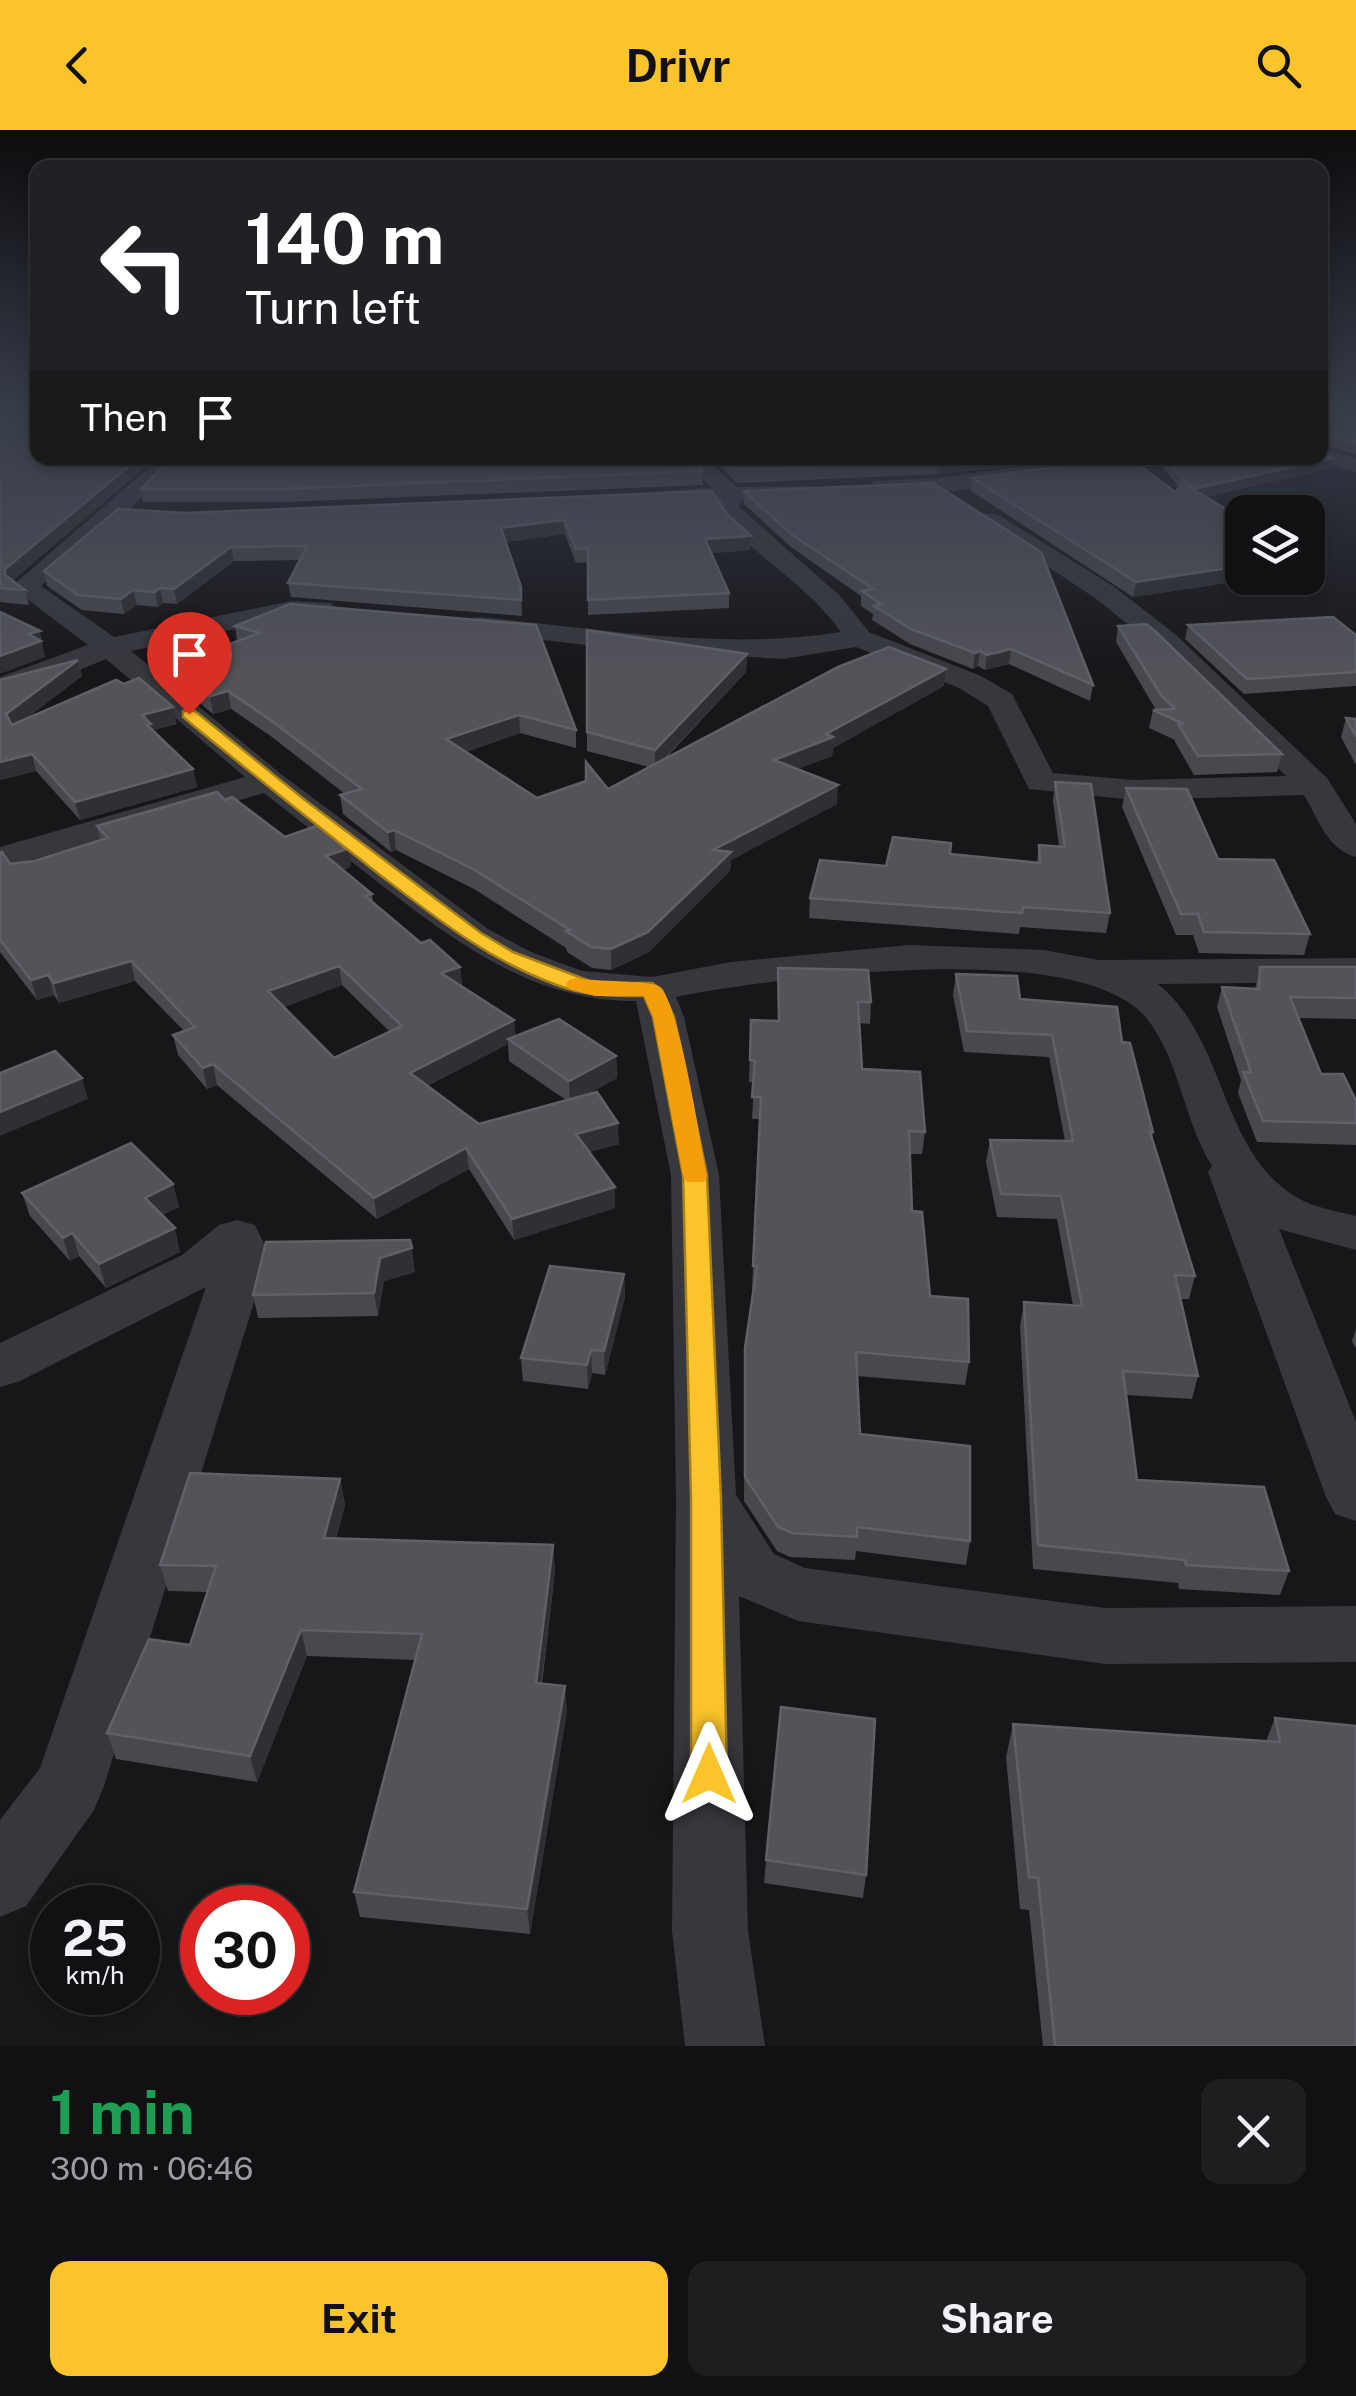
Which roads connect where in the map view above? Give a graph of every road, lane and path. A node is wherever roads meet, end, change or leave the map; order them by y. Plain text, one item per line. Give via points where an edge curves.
1 (146, 493) edge
2 (746, 493) edge
3 (952, 493) edge
4 (731, 494) junction
5 (640, 499) edge
6 (12, 585) edge
7 (358, 612) edge
8 (455, 622) edge
9 (859, 638) junction
10 (108, 647) junction
11 (0, 686) edge
12 (269, 781) junction
13 (1315, 785) junction
14 (1356, 846) edge
15 (0, 858) edge
16 (1356, 970) edge
17 (1098, 972) junction
18 (652, 990) junction
19 (1224, 1149) junction
20 (1356, 1233) edge
21 (0, 1367) edge
22 (1356, 1497) edge
23 (706, 1498) junction
24 (1356, 1634) edge
25 (0, 1880) edge
26 (725, 2046) edge

1 - 6 street via 131,513
2 - 4 street
3 - 13 street via 1104,592 1221,691
4 - 5 street
4 - 9 street via 727,508
6 - 10 street
7 - 10 street via 292,609
8 - 9 street via 784,650
9 - 13 street via 1001,701 1041,782 1134,790
10 - 11 street
10 - 12 street
12 - 15 street
12 - 18 street via 506,957 595,989
13 - 14 street
16 - 17 street
17 - 18 street via 1044,962 909,957 731,974
17 - 19 street via 1148,995 1173,1024
18 - 23 street via 695,1175
19 - 20 street via 1274,1206
19 - 22 street
21 - 25 street via 200,1268 237,1237 243,1254 69,1786
23 - 24 street via 752,1572 798,1594 1105,1636
23 - 26 street via 710,1932

